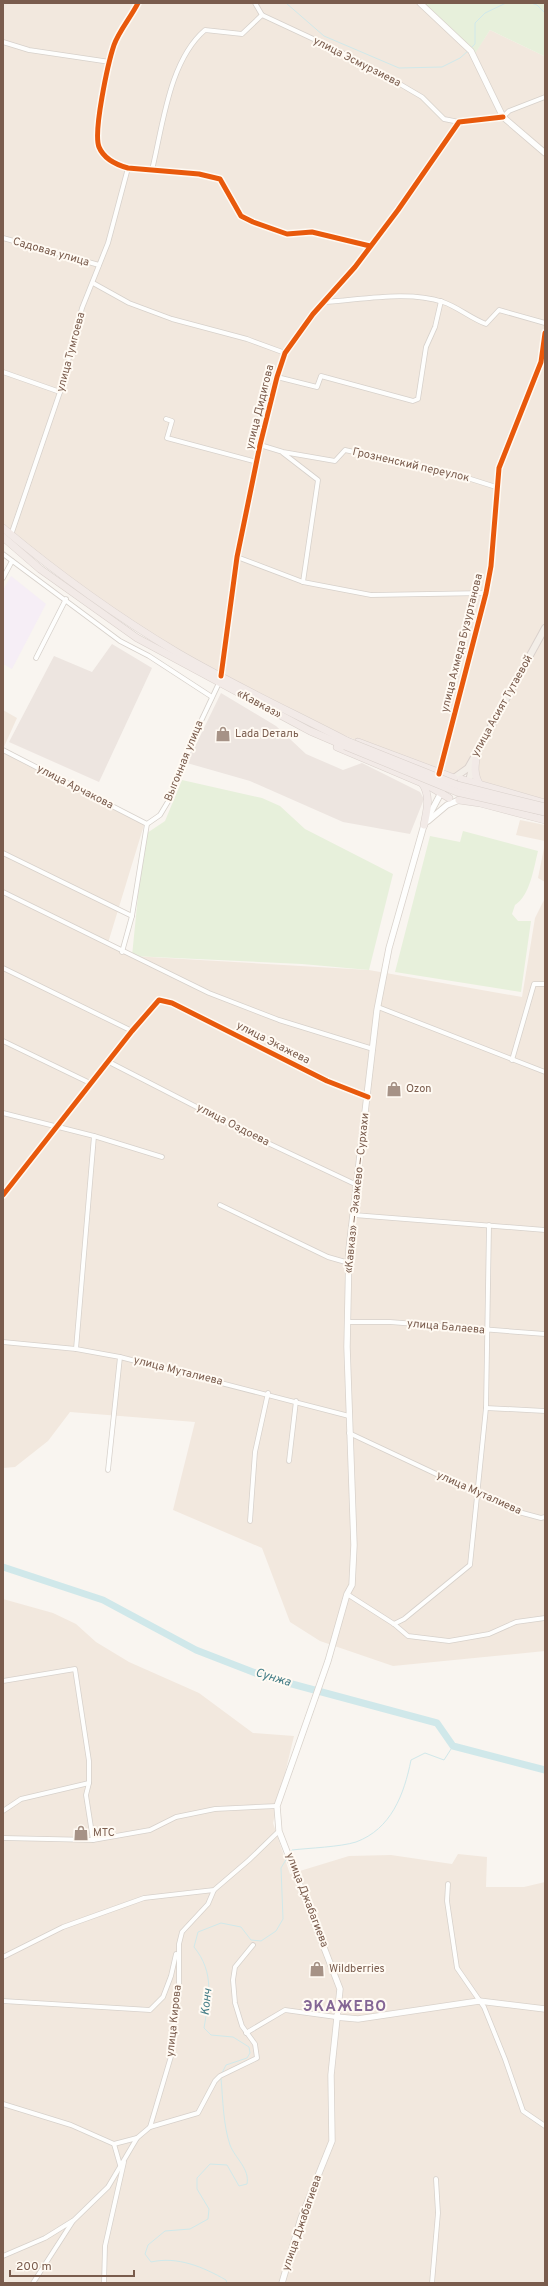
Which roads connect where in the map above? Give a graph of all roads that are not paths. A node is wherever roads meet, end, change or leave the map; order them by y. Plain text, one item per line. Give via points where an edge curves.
1 (138, 3) edge
2 (255, 3) edge
3 (420, 3) edge
4 (262, 15) junction
5 (3, 42) edge
6 (110, 62) junction
7 (545, 97) edge
8 (503, 117) junction
9 (459, 122) junction
10 (545, 153) edge
11 (128, 168) junction
12 (152, 170) junction
13 (3, 238) edge
14 (370, 246) junction
15 (99, 265) junction
16 (93, 283) junction
17 (442, 301) junction
18 (324, 302) junction
19 (545, 323) edge
20 (545, 333) edge
21 (285, 353) junction
22 (3, 372) edge
23 (277, 377) junction
24 (60, 392) junction
25 (166, 419) dead end
26 (260, 445) junction
27 (282, 452) junction
28 (257, 462) junction
29 (496, 487) junction
30 (3, 528) edge
31 (11, 535) junction
32 (3, 538) edge
33 (3, 554) edge
34 (237, 557) junction
35 (12, 561) junction
36 (3, 578) edge
37 (303, 582) junction
38 (486, 594) junction
39 (66, 599) junction
40 (545, 628) edge
41 (36, 658) dead end
42 (220, 680) junction
43 (212, 697) junction
44 (315, 724) junction
45 (310, 731) junction
46 (346, 744) junction
47 (3, 750) edge
48 (477, 752) junction
49 (439, 774) junction
50 (461, 781) junction
51 (422, 783) junction
52 (445, 785) junction
53 (480, 785) junction
54 (441, 794) junction
55 (449, 798) junction
56 (460, 800) junction
57 (545, 803) edge
58 (545, 807) edge
59 (545, 812) edge
60 (545, 820) edge
61 (147, 824) junction
62 (424, 825) junction
63 (3, 854) edge
64 (3, 892) edge
65 (132, 916) junction
66 (122, 952) junction
67 (3, 968) edge
68 (545, 984) edge
69 (378, 1007) junction
70 (132, 1031) junction
71 (3, 1041) edge
72 (373, 1049) junction
73 (512, 1060) junction
74 (109, 1062) junction
75 (545, 1072) edge
76 (90, 1083) junction
77 (368, 1097) junction
78 (3, 1113) edge
79 (57, 1128) junction
80 (94, 1136) junction
81 (162, 1157) dead end
82 (357, 1185) junction
83 (3, 1195) edge
84 (220, 1205) dead end
85 (354, 1215) junction
86 (489, 1225) junction
87 (545, 1230) edge
88 (349, 1263) junction
89 (347, 1322) junction
90 (489, 1330) junction
91 (545, 1334) edge
92 (3, 1342) edge
93 (76, 1349) junction
94 (120, 1357) junction
95 (268, 1393) junction
96 (296, 1401) junction
97 (486, 1408) junction
98 (545, 1411) edge
99 (349, 1416) junction
100 (349, 1433) junction
101 (289, 1462) dead end
102 (108, 1470) dead end
103 (478, 1493) junction
104 (545, 1517) edge
105 (250, 1521) dead end
106 (347, 1594) junction
107 (545, 1618) edge
108 (394, 1624) junction
109 (3, 1681) edge
110 (304, 1728) joint
111 (89, 1783) junction
112 (277, 1806) junction
113 (3, 1811) edge
114 (279, 1831) junction
115 (3, 1838) edge
116 (92, 1840) junction
117 (448, 1884) dead end
118 (214, 1890) junction
119 (179, 1944) junction
120 (253, 1945) dead end
121 (3, 1957) edge
122 (3, 2001) edge
123 (479, 2001) junction
124 (545, 2009) edge
125 (336, 2017) junction
126 (246, 2033) junction
127 (3, 2104) edge
128 (545, 2126) edge
129 (150, 2127) junction
130 (137, 2138) junction
131 (114, 2144) junction
132 (126, 2156) junction
133 (120, 2166) junction
134 (436, 2179) dead end
135 (74, 2220) junction
136 (3, 2256) edge
137 (33, 2283) edge
138 (104, 2283) edge
139 (282, 2283) edge
140 (432, 2283) edge

1 - 6 street via 114,44
2 - 4 street
3 - 8 main road via 471,51
4 - 9 street, улица Эсмурзиева via 338,50 422,97 444,119
4 - 12 street via 242,34 204,30 197,36 180,62
5 - 6 street via 29,50
6 - 11 street via 97,136 99,148 117,165
7 - 8 street via 508,111
8 - 9 main road
8 - 10 main road
9 - 14 main road, улица Дидигова
11 - 12 street
11 - 15 street, улица Тумгоева via 116,219
12 - 14 street via 199,174 220,179 241,216 287,234 312,232
13 - 15 street, Садовая улица
14 - 18 main road, улица Дидигова
15 - 16 street, улица Тумгоева
16 - 21 street via 129,303 172,319 247,338
16 - 24 street, улица Тумгоева via 82,308
17 - 18 street via 417,296
17 - 19 street via 471,319 486,324 499,310
17 - 23 street via 426,347 418,399 414,401 321,376 317,387
18 - 21 main road, улица Дидигова
20 - 29 street, улица Ахмеда Бузуртанова via 541,362 499,468
21 - 23 main road, улица Дидигова
22 - 24 street
23 - 26 main road, улица Дидигова
24 - 31 street, улица Тумгоева
25 - 28 street via 172,421 167,438
26 - 27 street, Грозненский переулок
26 - 28 main road, улица Дидигова
27 - 29 street, Грозненский переулок via 335,461 345,450 458,475
27 - 37 street via 318,480
28 - 34 main road, улица Дидигова
29 - 38 street, улица Ахмеда Бузуртанова via 497,502
30 - 31 highway, «Кавказ»
31 - 42 highway, «Кавказ» via 84,592
32 - 42 highway, «Кавказ» via 40,569 137,638
33 - 35 street
34 - 37 street
34 - 42 main road, улица Дидигова
35 - 36 street
35 - 39 street
37 - 38 street via 371,595
38 - 49 street, улица Ахмеда Бузуртанова
39 - 41 street
39 - 43 street via 120,641 149,656
40 - 48 main road, улица Асият Тутаевой
42 - 43 street, Выгонная улица
42 - 44 highway, «Кавказ»
42 - 45 highway, «Кавказ»
43 - 61 street, Выгонная улица via 169,800 160,816
44 - 46 highway, «Кавказ»
44 - 49 highway, «Кавказ»
45 - 46 highway, «Кавказ»
45 - 51 highway via 344,751
46 - 58 highway, «Кавказ», bridge via 457,785
46 - 59 highway, «Кавказ», bridge via 457,792
47 - 61 street, улица Арчакова
48 - 50 main road
48 - 50 main road, улица Асият Тутаевой
48 - 53 highway via 474,768 475,777
49 - 50 highway, «Кавказ»
50 - 52 main road, улица Асият Тутаевой
50 - 53 highway, «Кавказ»
50 - 56 main road via 465,796
51 - 54 highway
51 - 62 highway via 426,789 428,802
52 - 54 main road, «Кавказ» — Экажево — Сурхахи
52 - 55 main road via 445,793
53 - 57 highway, «Кавказ»
54 - 55 highway
54 - 62 main road, «Кавказ» — Экажево — Сурхахи
55 - 56 main road
56 - 60 highway
56 - 62 main road via 447,806
61 - 65 street
62 - 69 main road, «Кавказ» — Экажево — Сурхахи via 389,948
63 - 65 street
64 - 66 street
65 - 66 street
66 - 72 street via 209,993 279,1020
67 - 70 street
68 - 73 street via 534,984
69 - 72 main road, «Кавказ» — Экажево — Сурхахи
69 - 73 street
70 - 74 street
70 - 77 street, улица Экажева via 155,1002 159,1000 172,1003 327,1081
71 - 76 street
72 - 77 main road, «Кавказ» — Экажево — Сурхахи
73 - 75 street
74 - 76 street
74 - 82 street, улица Оздоева via 255,1137
76 - 79 street
77 - 82 main road, «Кавказ» — Экажево — Сурхахи
78 - 79 street
79 - 80 street
79 - 83 street
80 - 81 street
80 - 93 street
82 - 85 main road, «Кавказ» — Экажево — Сурхахи
84 - 88 street via 328,1257
85 - 86 street
85 - 88 main road, «Кавказ» — Экажево — Сурхахи
86 - 87 street
86 - 90 street
88 - 89 main road, «Кавказ» — Экажево — Сурхахи
89 - 90 street, улица Балаева via 390,1322
89 - 99 main road, «Кавказ» — Экажево — Сурхахи
90 - 91 street, улица Балаева
90 - 97 street
92 - 93 street, улица Муталиева
93 - 94 street, улица Муталиева
94 - 95 street, улица Муталиева
94 - 102 street
95 - 96 street, улица Муталиева
95 - 105 street via 255,1452
96 - 99 street, улица Муталиева
96 - 101 street
97 - 98 street
97 - 103 street
99 - 100 main road, «Кавказ» — Экажево — Сурхахи
100 - 103 street, улица Муталиева
100 - 106 main road, «Кавказ» — Экажево — Сурхахи via 354,1545 352,1585
103 - 104 street, улица Муталиева via 515,1511
103 - 108 street via 470,1564 404,1619
106 - 108 street
106 - 110 main road, «Кавказ» — Экажево — Сурхахи via 328,1661
107 - 108 street via 516,1622 489,1634 448,1641 408,1636
109 - 111 street via 75,1669 86,1739
110 - 112 main road, улица Джабагиева
111 - 113 street via 21,1799
111 - 116 street via 86,1795
112 - 114 main road, улица Джабагиева
112 - 116 street via 215,1809 176,1817 150,1830
114 - 118 street
114 - 125 main road, улица Джабагиева via 340,1989
115 - 116 street
117 - 123 street via 447,1901 458,1968
118 - 119 street, улица Кирова via 208,1904 182,1932
118 - 121 street via 144,1898 63,1926
119 - 122 street via 163,1997 150,2010
119 - 129 street, улица Кирова via 179,1995 174,2017 172,2053
120 - 126 street via 235,1967 233,1980 235,2003
123 - 124 main road
123 - 125 main road via 358,2020
123 - 128 street via 484,2007 523,2111
125 - 126 street via 285,2010
125 - 139 main road, улица Джабагиева via 330,2075 332,2141 302,2218
126 - 129 street via 255,2044 257,2058 220,2076 198,2114
127 - 131 street via 71,2125
129 - 130 street
130 - 131 street
130 - 132 street
131 - 133 street
132 - 133 street
132 - 138 street via 105,2246
133 - 135 street via 108,2187
134 - 140 street via 438,2213
135 - 136 street via 45,2238
135 - 137 street

